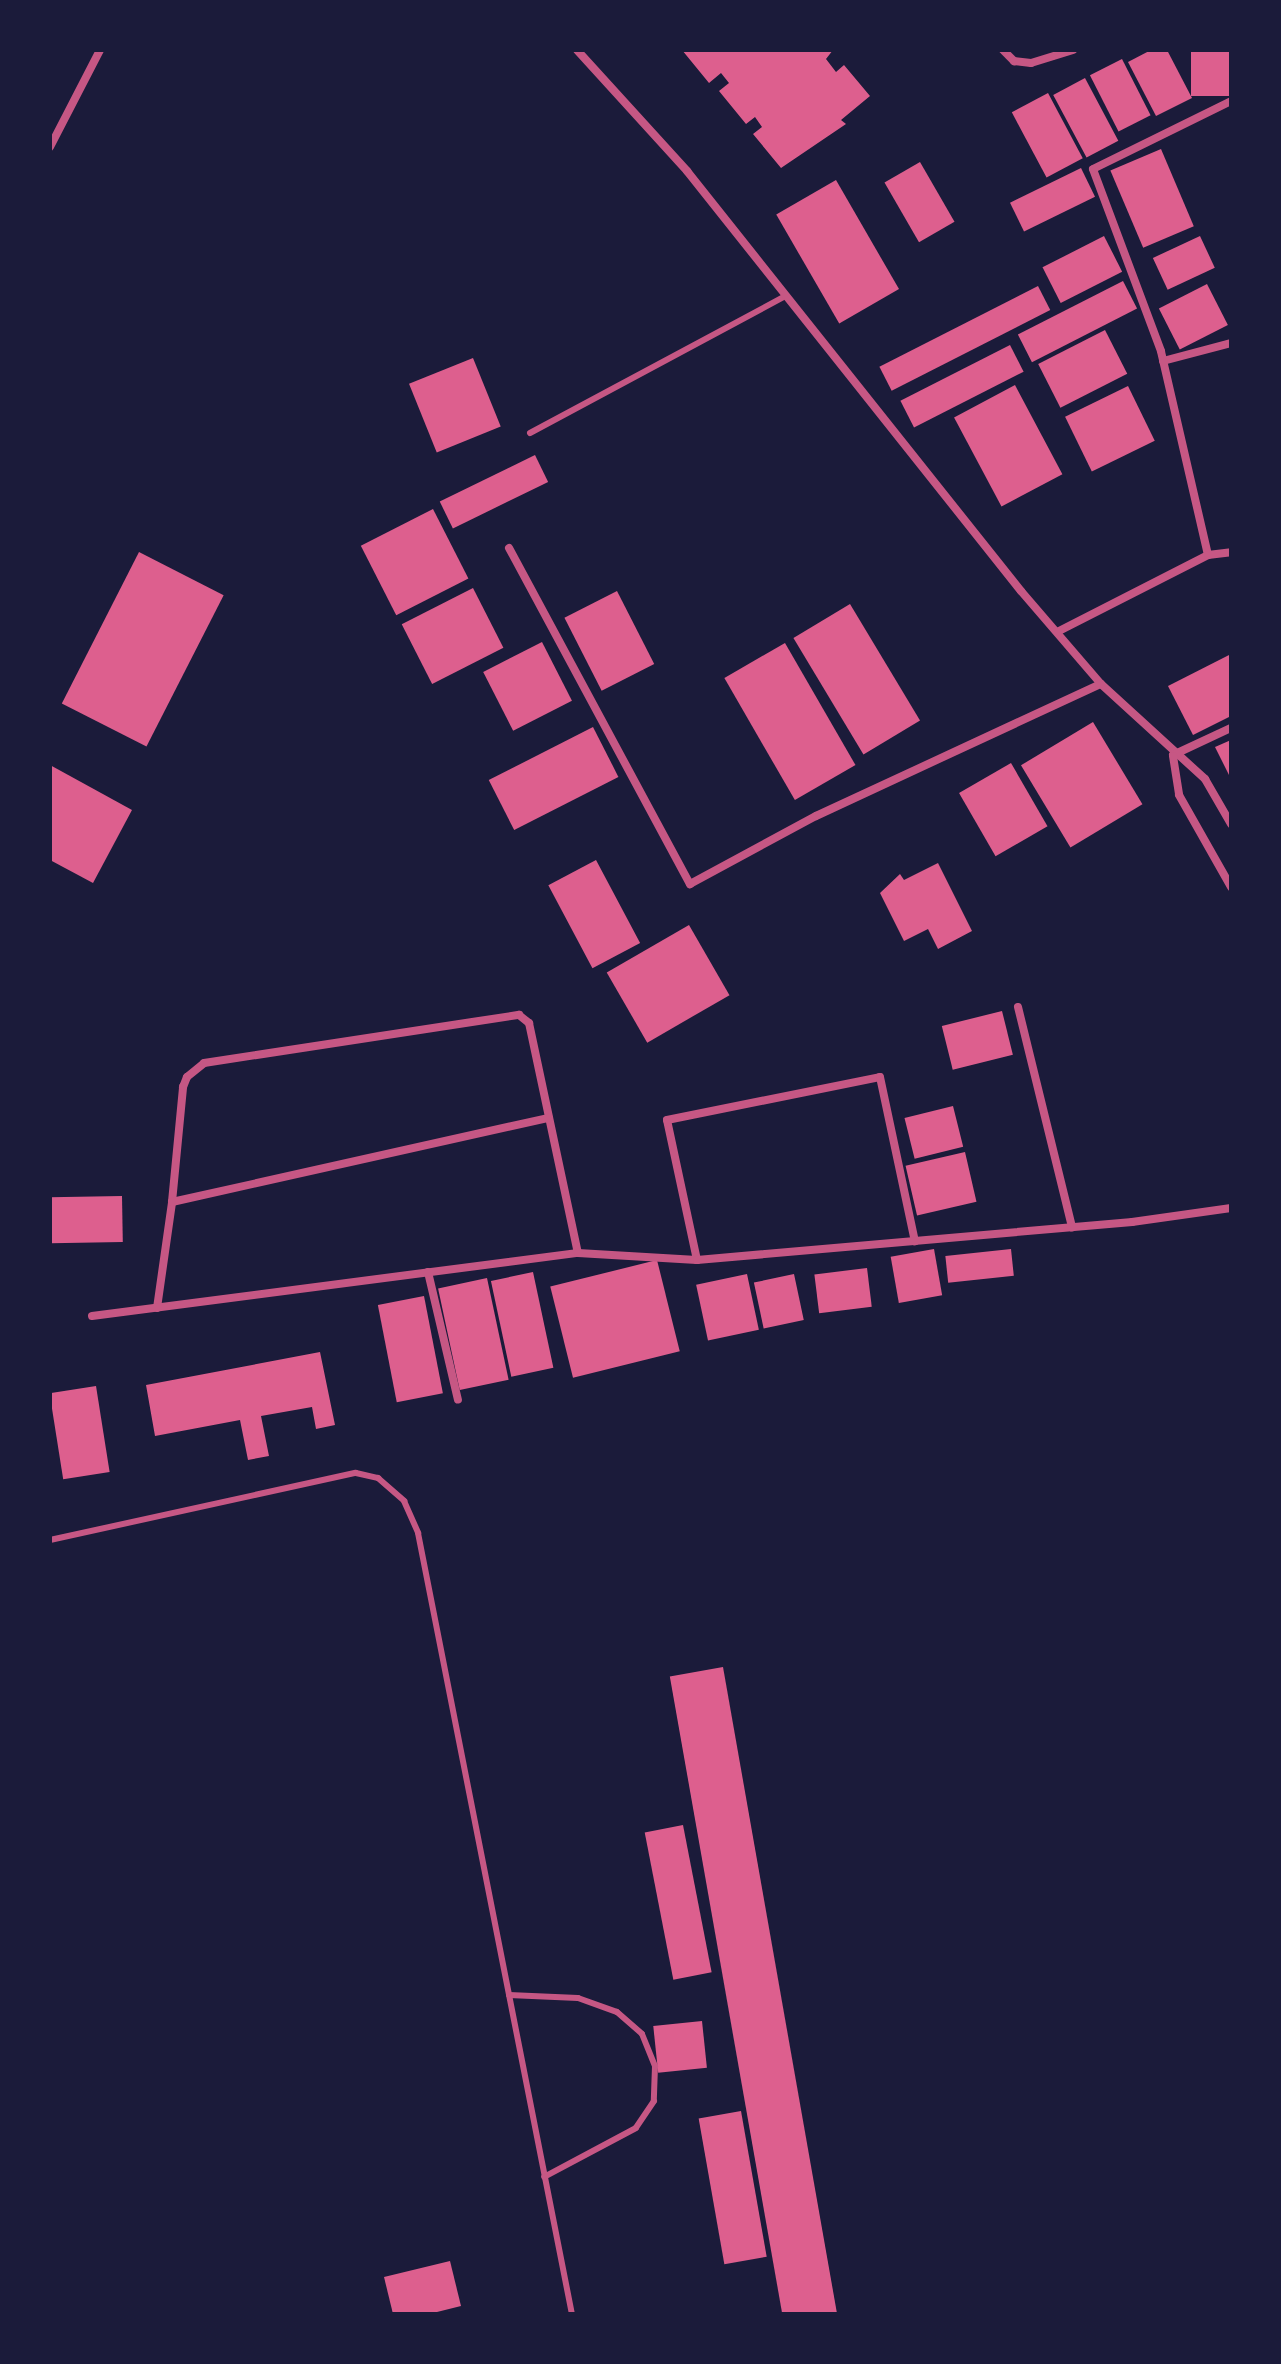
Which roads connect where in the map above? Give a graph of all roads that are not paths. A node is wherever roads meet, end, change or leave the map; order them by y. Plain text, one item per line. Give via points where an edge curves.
1 (100, 50) edge
2 (577, 50) edge
3 (1003, 50) edge
4 (1073, 50) edge
5 (1231, 101) edge
6 (50, 147) edge
7 (785, 296) junction
8 (1231, 343) edge
9 (1163, 361) junction
10 (530, 433) dead end
11 (509, 548) dead end
12 (1231, 552) edge
13 (1208, 555) junction
14 (1059, 631) junction
15 (1101, 684) junction
16 (1231, 728) edge
17 (1173, 755) junction
18 (1231, 824) edge
19 (1231, 887) edge
20 (1018, 1007) dead end
21 (549, 1118) junction
22 (172, 1202) junction
23 (1231, 1208) edge
24 (1072, 1227) junction
25 (915, 1241) junction
26 (578, 1253) junction
27 (697, 1260) junction
28 (428, 1272) junction
29 (157, 1308) junction
30 (92, 1316) dead end
31 (458, 1400) dead end
32 (50, 1540) edge
33 (509, 1995) junction
34 (544, 2177) junction
35 (572, 2314) edge

1 - 6 street
2 - 7 street via 687,171
3 - 4 street via 1014,61 1031,63
5 - 9 street via 1093,169
7 - 10 lane
7 - 14 street via 1021,591
8 - 9 street
9 - 13 street
11 - 15 street via 690,884 816,816
12 - 13 street
13 - 14 street
14 - 15 street
15 - 17 street
16 - 17 street
17 - 18 street via 1205,779
17 - 19 street via 1179,795
20 - 24 street
21 - 22 street
21 - 22 street via 529,1023 519,1015 204,1063 183,1087
21 - 26 street
22 - 29 street
23 - 24 street
24 - 25 street
25 - 27 street
25 - 27 street via 880,1077 667,1120
26 - 27 street
26 - 28 street
28 - 29 street
28 - 31 street
29 - 30 street
32 - 33 lane via 356,1473 378,1478 404,1501 418,1533
33 - 34 lane
33 - 34 lane via 578,1998 617,2012 642,2034 655,2066 654,2101 636,2128
34 - 35 lane

